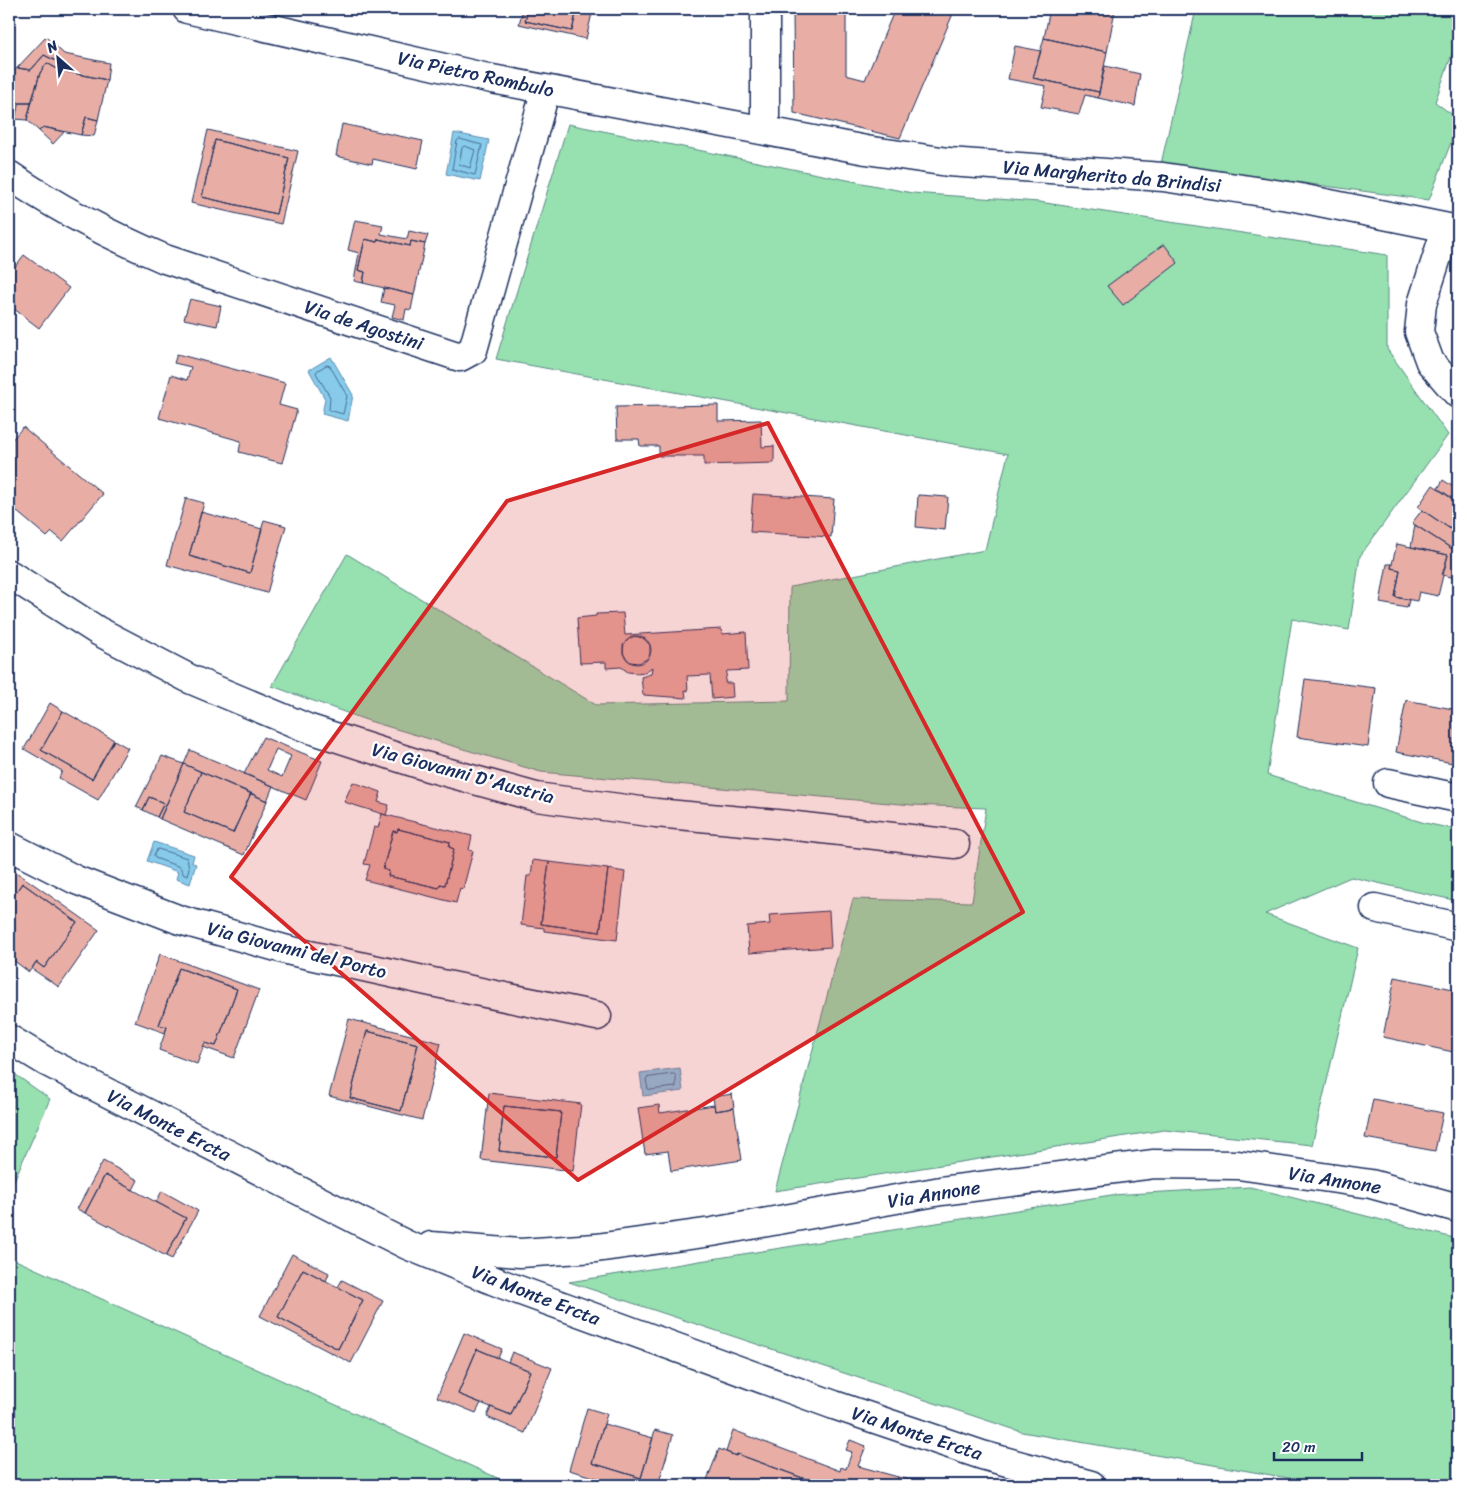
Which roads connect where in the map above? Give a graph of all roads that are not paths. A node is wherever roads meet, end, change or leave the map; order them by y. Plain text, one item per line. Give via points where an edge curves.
1 (188, 9) edge
2 (765, 9) edge
3 (546, 89) junction
4 (765, 130) junction
5 (9, 175) edge
6 (1452, 230) edge
7 (1458, 394) edge
8 (9, 574) edge
9 (1388, 783) dead end
10 (1458, 798) edge
11 (955, 844) dead end
12 (9, 846) edge
13 (1375, 908) dead end
14 (1458, 927) edge
15 (597, 1016) dead end
16 (9, 1039) edge
17 (1458, 1208) edge
18 (408, 1244) junction
19 (1091, 1485) edge

1 - 3 street, Via Pietro Rombulo
2 - 4 street
3 - 4 street, Via Pietro Rombulo
3 - 5 street, Via de Agostini via 476,342 473,350 460,357 165,260 38,196
4 - 6 street, Via Margherito da Brindisi via 948,162 1154,176 1220,185 1295,197
6 - 7 street via 1422,304 1419,332 1430,362
8 - 11 street, Via Giovanni D'Austria via 98,631 192,680 307,728 428,767 536,797 656,813
9 - 10 street
12 - 15 street, Via Giovanni del Porto via 76,880 180,920 291,950
13 - 14 street
16 - 18 street, Via Monte Ercta via 47,1062
17 - 18 street, Via Annone via 1352,1181 1238,1165 1154,1164 941,1191 712,1232 596,1248 520,1253
18 - 19 street, Via Monte Ercta via 502,1284 834,1405 982,1454

